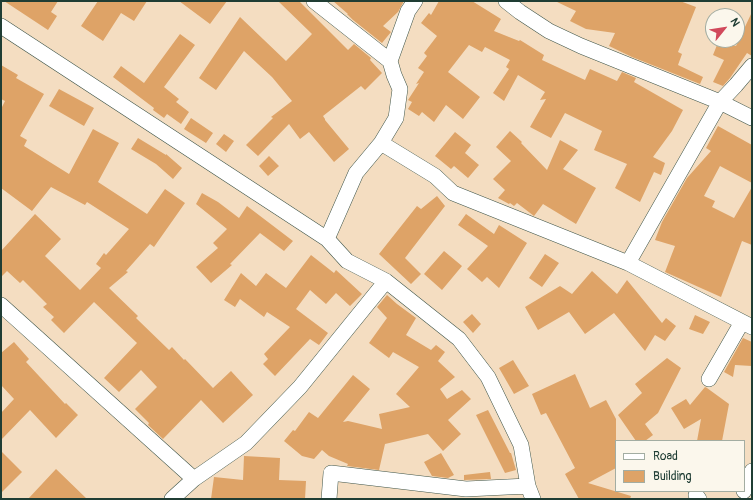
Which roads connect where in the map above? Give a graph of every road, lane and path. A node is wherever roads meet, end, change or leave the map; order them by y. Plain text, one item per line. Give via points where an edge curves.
1 (314, 1) edge
2 (415, 1) edge
3 (506, 1) edge
4 (1, 26) edge
5 (390, 61) junction
6 (752, 66) edge
7 (720, 102) junction
8 (752, 118) edge
9 (381, 144) junction
10 (327, 239) junction
11 (628, 263) junction
12 (386, 281) junction
13 (1, 305) edge
14 (747, 324) edge
15 (709, 379) dead end
16 (752, 471) edge
17 (194, 479) junction
18 (745, 488) edge
19 (531, 493) edge
20 (172, 499) edge
21 (329, 499) edge

1 - 5 street
2 - 5 street via 408,11
3 - 7 street via 549,31
4 - 10 street
5 - 9 street via 400,89 396,118
6 - 7 street
7 - 8 street
7 - 11 street
9 - 10 street via 356,173
9 - 11 street via 435,176 453,193
10 - 12 street via 347,261
11 - 14 street
12 - 17 street via 300,387 246,443
12 - 19 street via 459,339 488,377 521,445
13 - 17 street
14 - 15 street
16 - 18 street
17 - 20 street
19 - 21 street via 466,489 331,473

